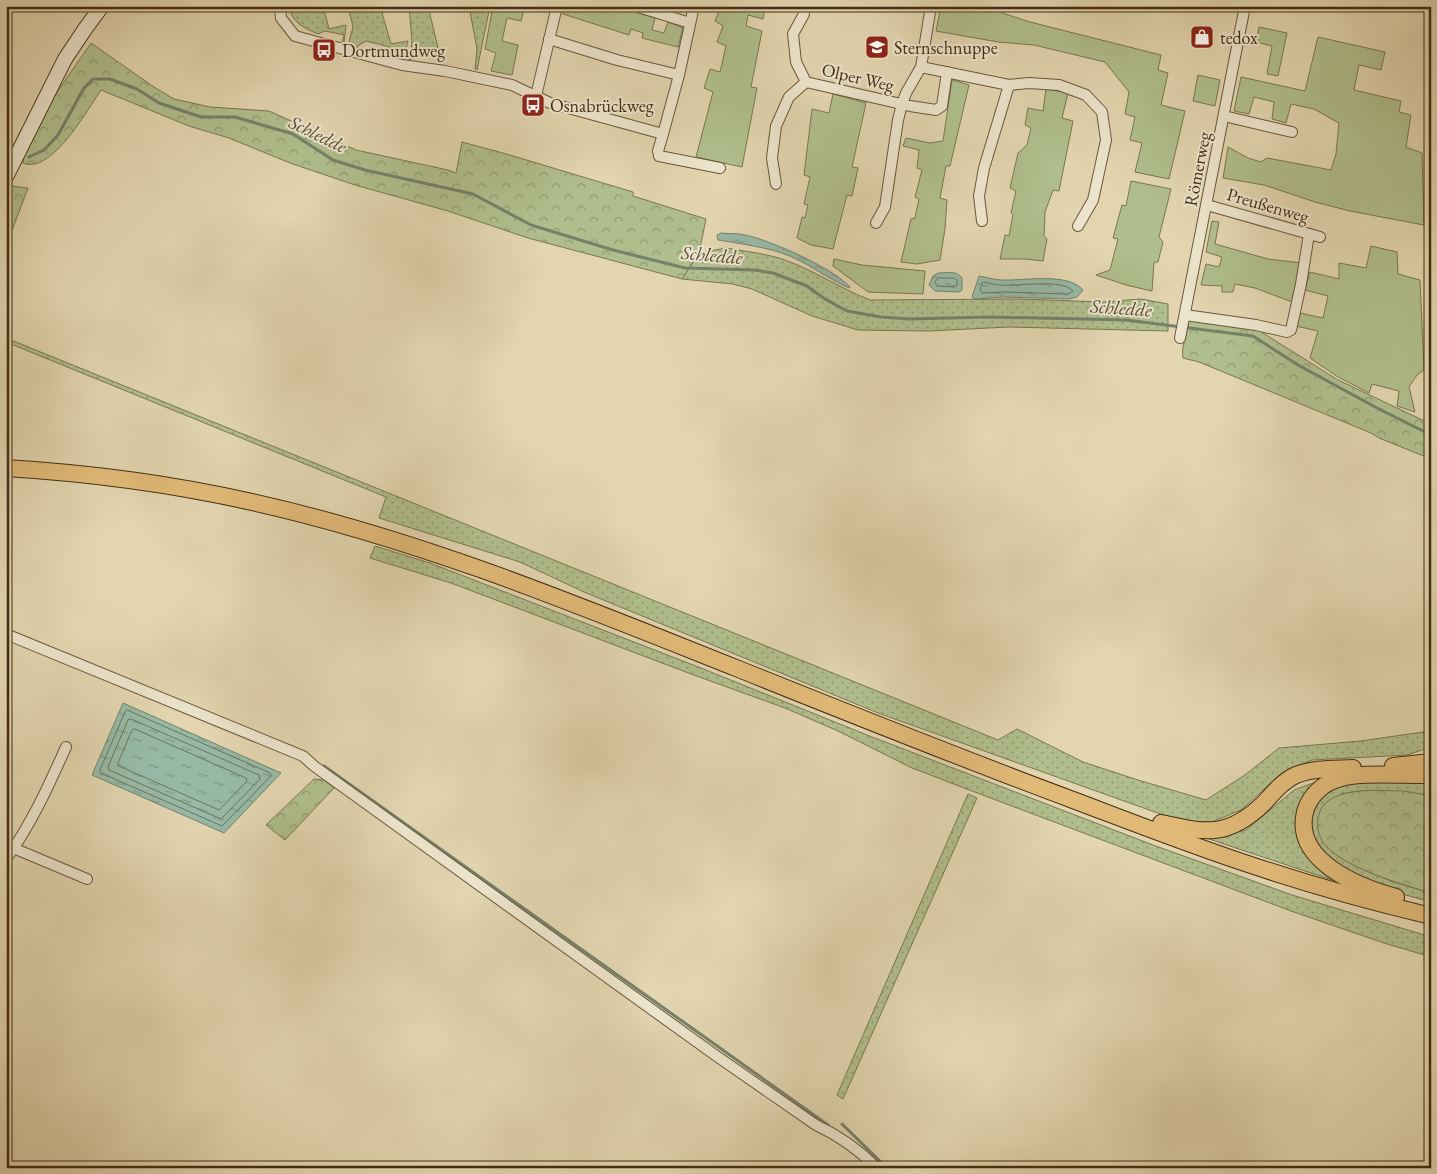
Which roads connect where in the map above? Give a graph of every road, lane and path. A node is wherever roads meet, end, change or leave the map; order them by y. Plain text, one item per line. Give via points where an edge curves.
1 (102, 6) edge
2 (280, 6) edge
3 (557, 6) edge
4 (635, 6) edge
5 (694, 6) edge
6 (931, 6) edge
7 (1245, 6) edge
8 (804, 14) dead end
9 (690, 23) junction
10 (549, 39) junction
11 (921, 67) junction
12 (947, 72) junction
13 (679, 75) junction
14 (806, 82) junction
15 (1009, 85) junction
16 (536, 96) junction
17 (902, 104) junction
18 (1224, 116) junction
19 (1292, 132) dead end
20 (663, 134) junction
21 (720, 168) dead end
22 (6, 177) edge
23 (776, 184) dead end
24 (1207, 205) junction
25 (982, 221) dead end
26 (876, 223) dead end
27 (1078, 226) dead end
28 (1309, 234) junction
29 (1320, 237) dead end
30 (1185, 315) junction
31 (1180, 338) dead end
32 (6, 468) edge
33 (6, 634) edge
34 (66, 747) dead end
35 (1431, 762) edge
36 (1431, 775) edge
37 (1139, 825) junction
38 (10, 847) edge
39 (6, 859) edge
40 (88, 879) dead end
41 (1430, 916) edge
42 (877, 1168) edge

1 - 22 main road via 64,59
2 - 16 street via 281,18 295,36 402,65 512,84
3 - 10 street
4 - 9 street
5 - 9 street
6 - 11 street
7 - 18 street, Römerweg
8 - 14 street, Olper Weg via 794,34 796,62
9 - 13 street
10 - 13 street
10 - 16 street
11 - 12 street
11 - 17 street
12 - 15 street
12 - 17 street, Olper Weg via 942,106 936,110
13 - 20 street
14 - 17 street, Olper Weg
14 - 23 street, Olper Weg via 789,97 776,126 772,158
15 - 25 street via 984,168 979,196
15 - 27 street via 1059,85 1086,95 1102,112 1106,140 1093,200
16 - 20 street via 550,103
17 - 26 street via 885,207
18 - 19 street
18 - 24 street, Römerweg
20 - 21 street via 659,156
24 - 28 street, Preußenweg
24 - 30 street, Römerweg
28 - 29 street, Preußenweg
28 - 30 street via 1291,330 1287,332
30 - 31 street, Römerweg
32 - 37 highway via 45,470 256,502 392,540 599,614
33 - 42 street via 303,756 715,1055 816,1125 859,1150
34 - 38 street via 50,784
35 - 37 highway via 1319,769 1301,774 1285,781 1247,817 1222,829 1202,832 1157,823
36 - 41 highway via 1334,780 1310,800 1303,826 1310,847 1330,867 1373,890 1413,902
37 - 41 highway via 1290,878
38 - 39 street
38 - 40 street

